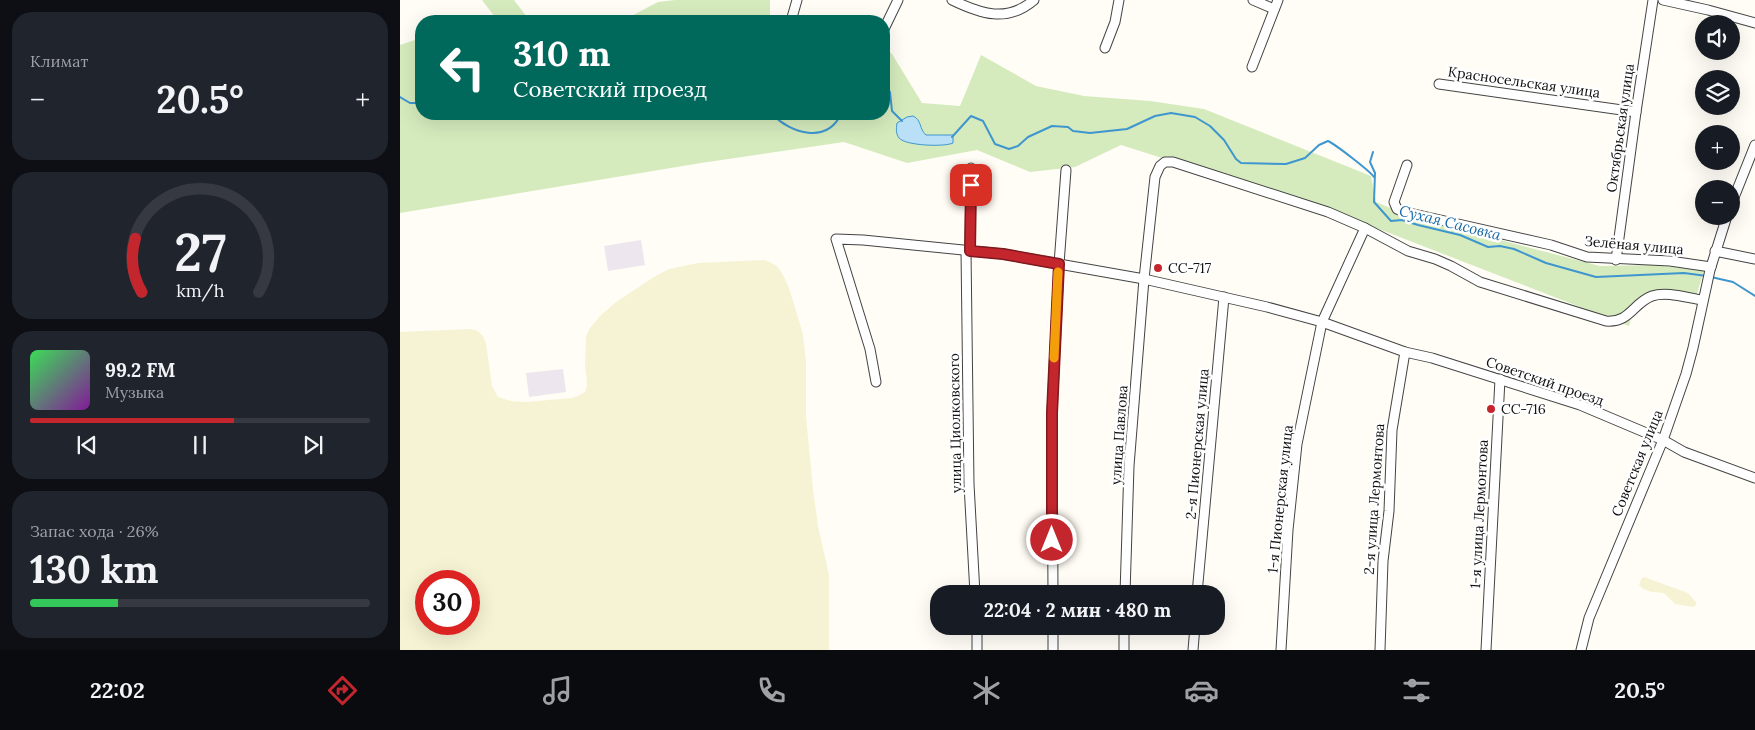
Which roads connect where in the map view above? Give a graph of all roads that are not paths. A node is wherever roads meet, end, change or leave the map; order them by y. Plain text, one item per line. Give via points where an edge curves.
1 (797, 0) edge
2 (898, 0) edge
3 (952, 0) edge
4 (1034, 0) edge
5 (1120, 0) edge
6 (1253, 0) edge
7 (1278, 0) edge
8 (1653, 0) edge
9 (1663, 0) edge
10 (1274, 10) junction
11 (792, 15) edge
12 (890, 17) edge
13 (1755, 23) edge
14 (1105, 48) dead end
15 (1252, 67) dead end
16 (1439, 84) dead end
17 (1636, 112) junction
18 (1754, 152) edge
19 (1407, 164) dead end
20 (971, 168) dead end
21 (1066, 170) dead end
22 (1740, 184) edge
23 (1724, 225) edge
24 (1366, 228) junction
25 (968, 251) junction
26 (1715, 251) junction
27 (1755, 259) edge
28 (1616, 260) junction
29 (1059, 264) junction
30 (1710, 269) junction
31 (1144, 278) junction
32 (1224, 297) junction
33 (1702, 300) junction
34 (1322, 322) junction
35 (1405, 352) junction
36 (1500, 380) junction
37 (876, 382) dead end
38 (1663, 440) junction
39 (1755, 478) edge
40 (975, 585) edge
41 (1053, 585) edge
42 (1125, 585) edge
43 (1199, 585) edge
44 (977, 635) edge
45 (1053, 635) edge
46 (1124, 635) edge
47 (1194, 635) edge
48 (977, 650) edge
49 (1053, 650) edge
50 (1124, 650) edge
51 (1193, 650) edge
52 (1281, 650) edge
53 (1380, 650) edge
54 (1486, 650) edge
55 (1581, 650) edge

1 - 11 street
2 - 12 street
3 - 4 street via 972,10 1002,14 1020,10
5 - 14 street
6 - 10 street
7 - 10 street
8 - 17 street, Октябрьская улица
9 - 13 street
10 - 15 street
16 - 17 street, Красносельская улица
17 - 28 street, Октябрьская улица
18 - 22 street
19 - 28 street, Зелёная улица via 1394,202 1397,209 1550,245 1587,257
20 - 25 street, улица Циолковского
21 - 29 street
23 - 26 street
24 - 31 street via 1306,205 1165,162 1155,177
24 - 33 street via 1393,244 1435,259 1480,282 1606,322 1620,321 1655,295
24 - 34 street
25 - 29 street, Советский проезд
25 - 37 street, Советский проезд via 836,240 870,349
25 - 40 street, улица Циолковского via 969,484
26 - 27 street
26 - 30 street
28 - 30 street, Зелёная улица via 1670,261
29 - 31 street, Советский проезд
29 - 41 street via 1052,413
30 - 33 street, Советская улица
31 - 32 street, Советский проезд
31 - 42 street, улица Павлова via 1129,466
32 - 34 street, Советский проезд
32 - 43 street, 2-я Пионерская улица
33 - 38 street, Советская улица via 1693,348
34 - 35 street, Советский проезд
34 - 52 street, 1-я Пионерская улица via 1297,444
35 - 36 street, Советский проезд
35 - 53 street, 2-я улица Лермонтова via 1392,430
36 - 38 street, Советский проезд via 1580,406
36 - 54 street, 1-я улица Лермонтова
38 - 39 street, Советский проезд via 1684,452
38 - 55 street, Советская улица via 1589,618
44 - 48 street
45 - 49 street
46 - 50 street
47 - 51 street

